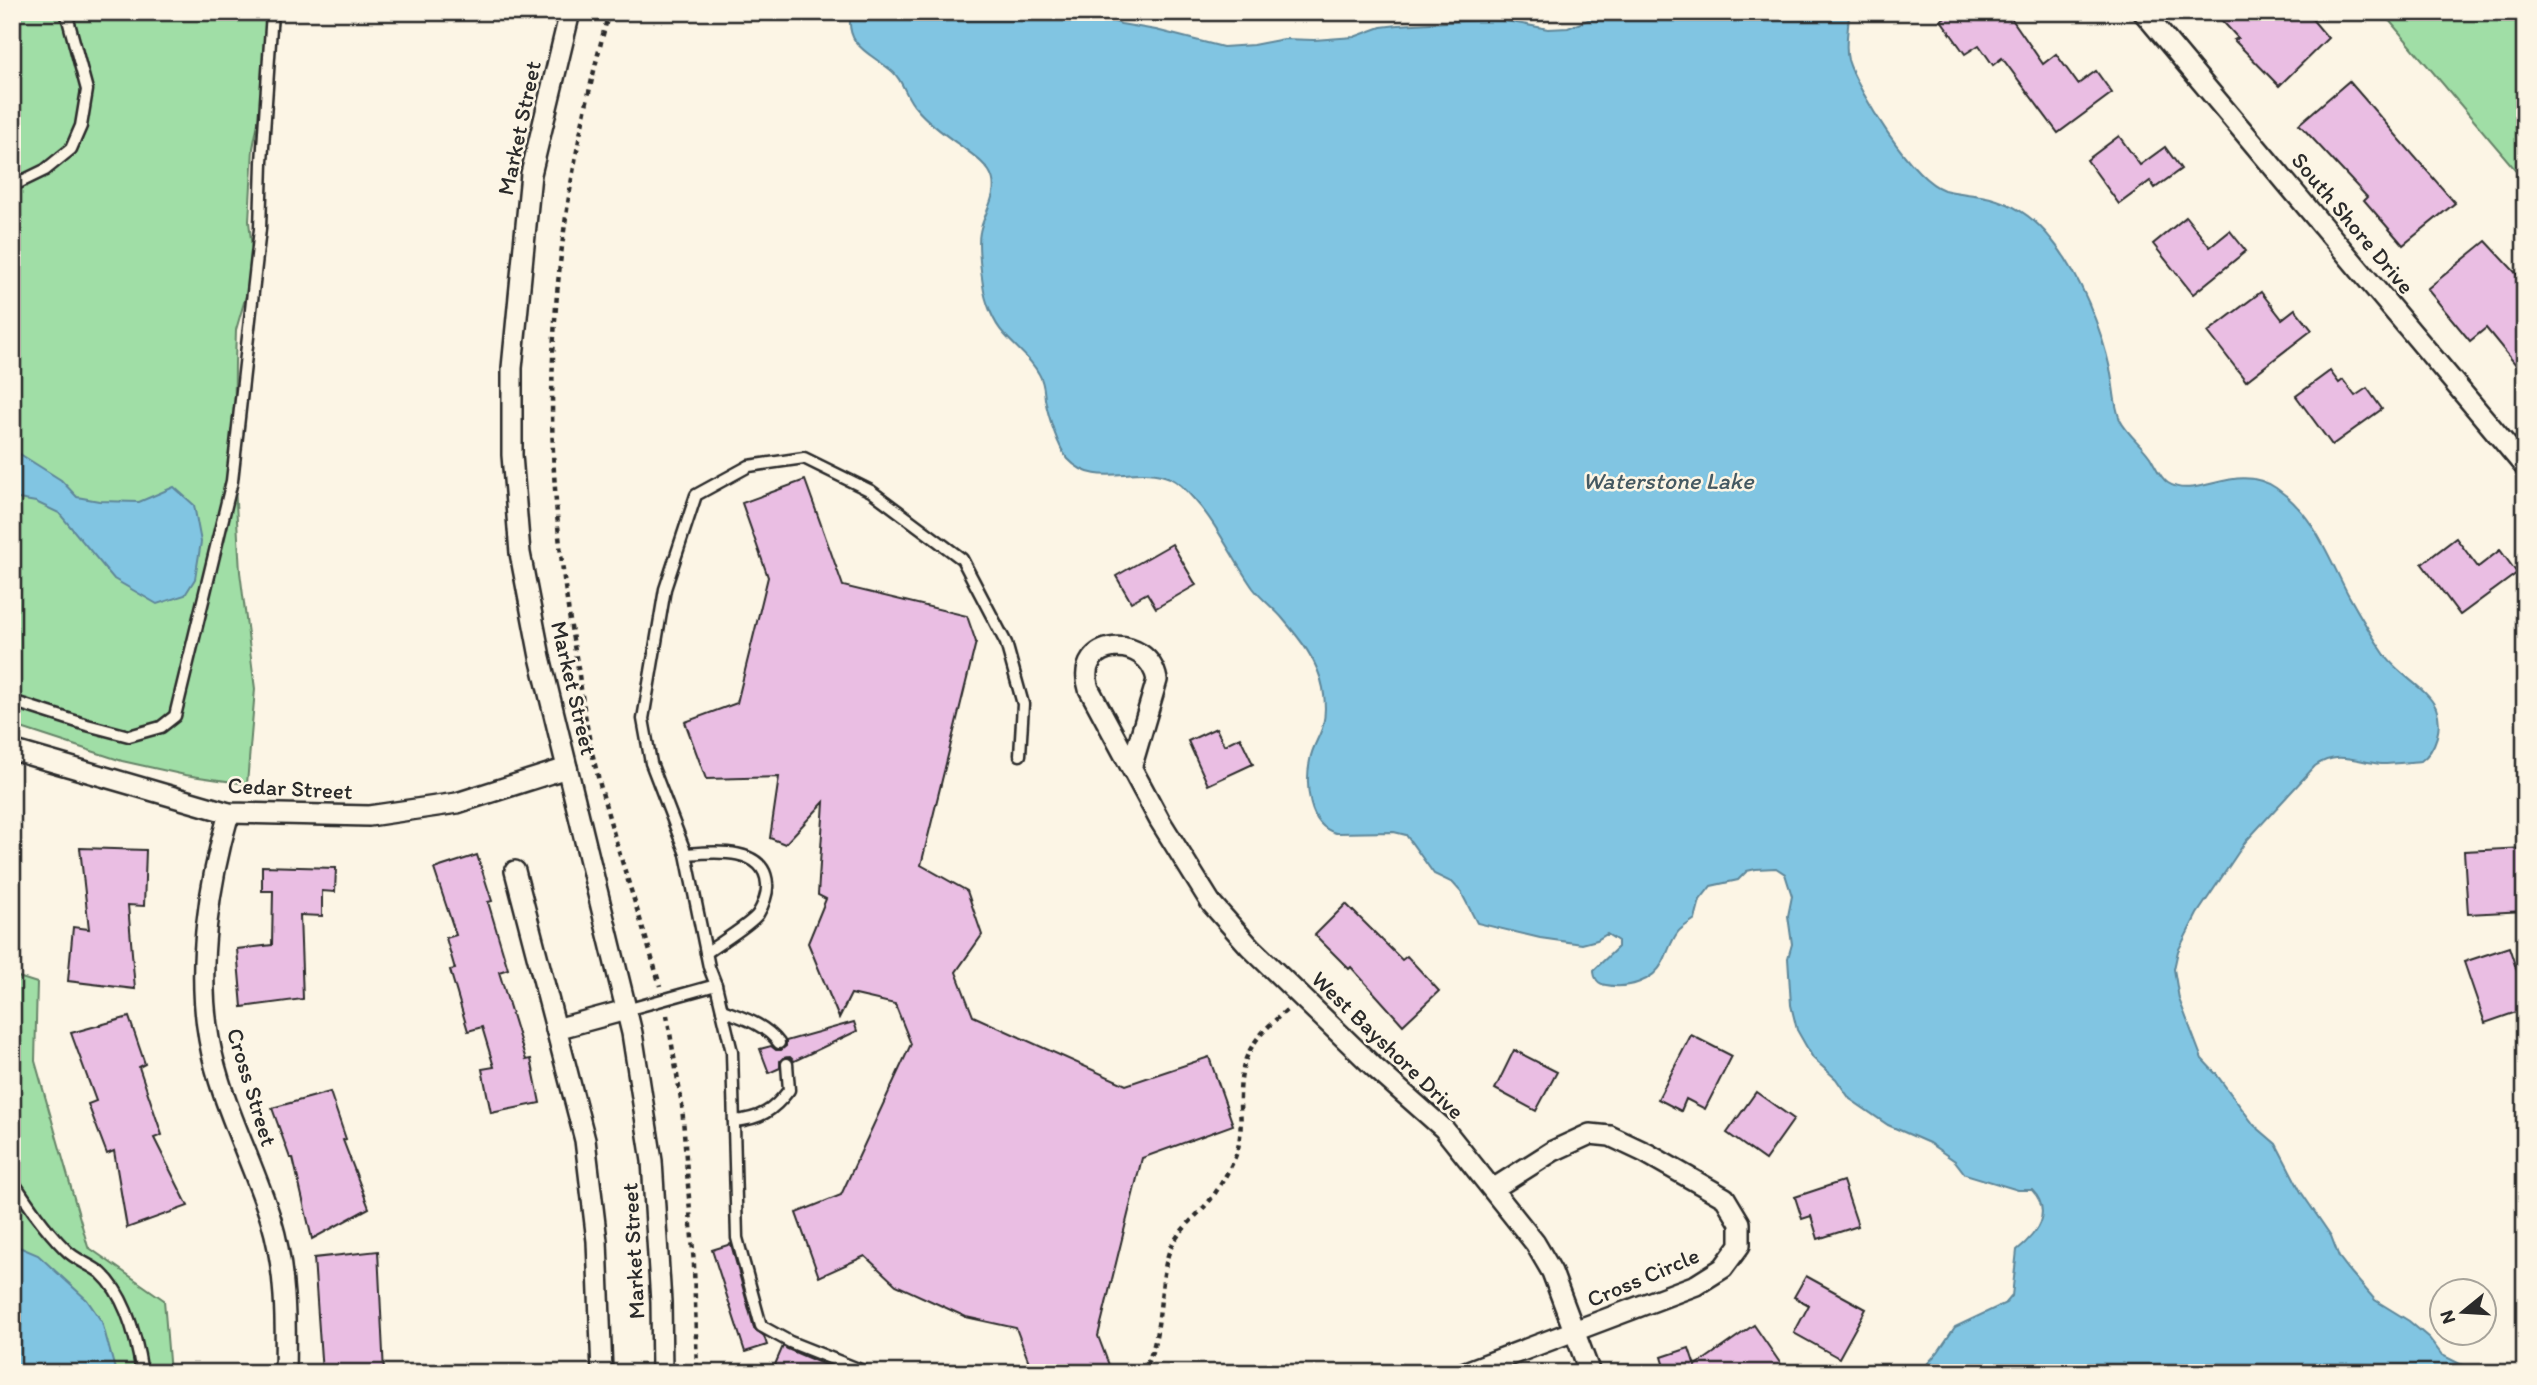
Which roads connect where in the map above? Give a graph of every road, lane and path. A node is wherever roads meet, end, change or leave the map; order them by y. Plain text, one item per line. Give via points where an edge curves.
1 (66, 12) edge
2 (272, 12) edge
3 (570, 12) edge
4 (609, 12) edge
5 (2143, 12) edge
6 (12, 186) edge
7 (2525, 467) edge
8 (12, 701) edge
9 (12, 750) edge
10 (1020, 755) dead end
11 (1132, 765) junction
12 (567, 768) junction
13 (229, 813) junction
14 (686, 854) junction
15 (516, 871) dead end
16 (706, 953) junction
17 (716, 985) junction
18 (1302, 996) junction
19 (664, 1000) junction
20 (626, 1010) junction
21 (722, 1010) junction
22 (556, 1029) junction
23 (779, 1043) dead end
24 (787, 1065) dead end
25 (734, 1121) junction
26 (12, 1180) edge
27 (1493, 1189) junction
28 (1576, 1332) junction
29 (142, 1373) edge
30 (285, 1373) edge
31 (601, 1373) edge
32 (662, 1373) edge
33 (696, 1373) edge
34 (868, 1373) edge
35 (1141, 1373) edge
36 (1462, 1373) edge
37 (1590, 1373) edge

1 - 6 lane via 87,89 81,126 71,149 45,170
2 - 8 lane via 260,229 232,481 176,716 161,727 129,736
3 - 12 street, Market Street via 531,174 512,380 520,553
4 - 19 path via 584,109 561,247 553,451 567,607 592,751
5 - 7 street, South Shore Drive
9 - 13 street, Cedar Street
10 - 14 lane via 1023,704 1006,643 962,559 871,491 804,458 749,466 696,495 665,590 643,719 651,763
11 - 11 street, West Bayshore Drive via 1086,678 1098,653 1119,646 1133,648 1145,658 1155,669 1157,680
11 - 18 street, West Bayshore Drive via 1160,821 1211,903
12 - 13 street, Cedar Street via 457,803 369,816
12 - 20 street, Market Street
13 - 30 street, Cross Street via 217,854 207,928 209,1039 223,1091 271,1220 286,1308
14 - 16 lane
14 - 16 lane via 717,851 743,855 755,861 768,880 757,916
15 - 22 street
16 - 17 lane
17 - 19 lane
17 - 21 lane
18 - 27 street, West Bayshore Drive via 1444,1129
18 - 35 path via 1259,1035 1242,1065 1241,1135 1233,1161 1212,1198 1176,1237 1167,1257 1155,1341
19 - 20 lane
19 - 33 path via 682,1105 694,1265
20 - 22 street
20 - 32 street, Market Street via 652,1161
21 - 23 lane via 759,1025
21 - 25 lane via 732,1052
22 - 31 street via 585,1140 597,1241
24 - 25 lane via 789,1090 777,1106 752,1120
25 - 34 lane via 737,1238 761,1326
26 - 29 lane via 50,1234 68,1253 102,1273 122,1302
27 - 28 street, West Bayshore Drive via 1541,1253
27 - 28 street, Cross Circle via 1590,1134 1611,1136 1725,1198 1740,1223 1740,1245 1724,1268 1696,1285
28 - 36 street
28 - 37 street, West Bayshore Drive

